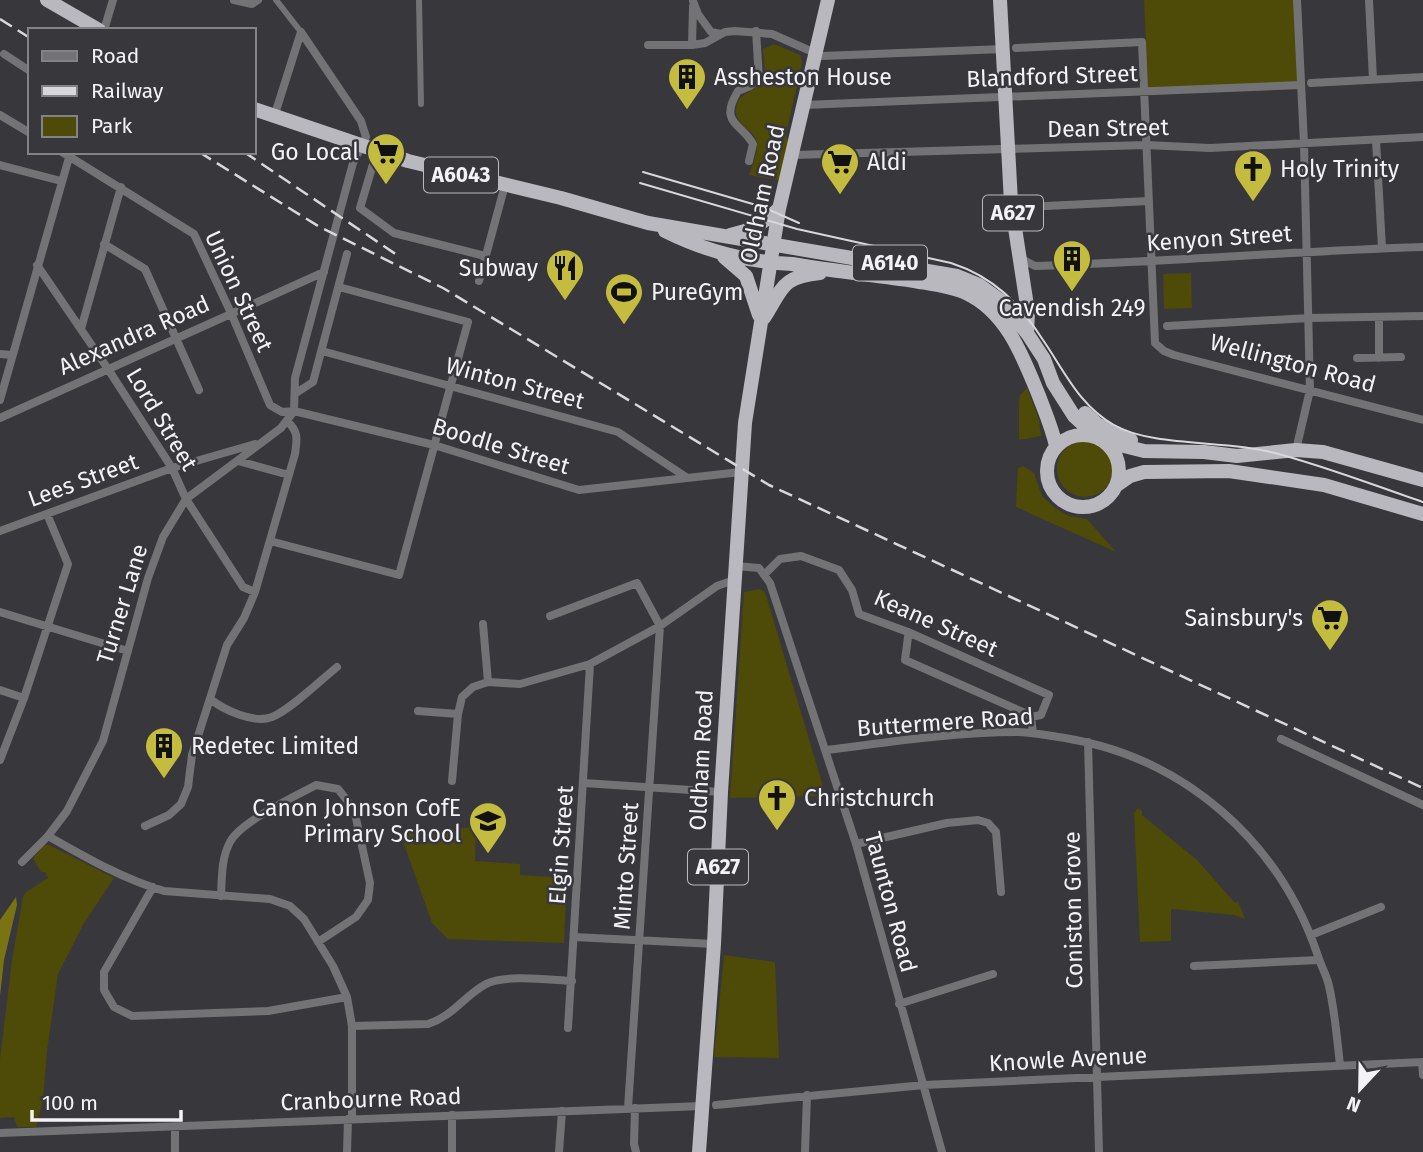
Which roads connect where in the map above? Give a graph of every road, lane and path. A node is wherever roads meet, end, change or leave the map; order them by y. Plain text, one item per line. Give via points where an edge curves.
1 (47, 0) edge
2 (113, 0) edge
3 (234, 0) edge
4 (258, 0) edge
5 (276, 0) edge
6 (419, 0) edge
7 (693, 0) edge
8 (828, 0) edge
9 (1000, 0) edge
10 (1297, 0) edge
11 (1369, 0) edge
12 (98, 28) edge
13 (103, 28) edge
14 (756, 31) junction
15 (301, 32) junction
16 (722, 34) junction
17 (648, 45) dead end
18 (692, 45) junction
19 (1010, 48) junction
20 (815, 53) junction
21 (4, 54) dead end
22 (28, 70) edge
23 (1423, 77) edge
24 (1373, 79) junction
25 (1311, 83) dead end
26 (1300, 85) junction
27 (1144, 91) junction
28 (1006, 97) junction
29 (421, 104) dead end
30 (804, 105) junction
31 (256, 110) edge
32 (0, 114) edge
33 (274, 117) junction
34 (28, 132) edge
35 (1423, 137) edge
36 (1376, 140) junction
37 (1304, 144) junction
38 (1146, 145) junction
39 (370, 149) junction
40 (1007, 149) junction
41 (68, 154) edge
42 (793, 155) junction
43 (749, 161) dead end
44 (0, 165) edge
45 (61, 181) junction
46 (505, 185) junction
47 (121, 187) junction
48 (1149, 201) junction
49 (1011, 202) junction
50 (779, 209) junction
51 (648, 223) junction
52 (722, 236) junction
53 (104, 244) junction
54 (772, 246) junction
55 (1423, 247) edge
56 (1382, 248) junction
57 (1307, 250) junction
58 (716, 253) junction
59 (347, 254) dead end
60 (485, 256) junction
61 (1020, 258) junction
62 (770, 263) junction
63 (1152, 263) junction
64 (37, 265) junction
65 (838, 270) junction
66 (324, 272) junction
67 (1022, 278) junction
68 (479, 281) dead end
69 (338, 287) junction
70 (1001, 301) junction
71 (986, 306) junction
72 (231, 313) junction
73 (1423, 316) edge
74 (1379, 317) junction
75 (1309, 318) junction
76 (761, 323) junction
77 (1167, 326) dead end
78 (1176, 326) junction
79 (81, 329) junction
80 (1027, 332) junction
81 (1177, 336) dead end
82 (176, 338) junction
83 (322, 351) junction
84 (0, 354) edge
85 (12, 355) junction
86 (1401, 357) dead end
87 (1357, 358) dead end
88 (1379, 358) junction
89 (1044, 359) junction
90 (108, 369) junction
91 (451, 386) junction
92 (200, 390) dead end
93 (1310, 390) junction
94 (296, 393) junction
95 (0, 400) edge
96 (294, 411) junction
97 (0, 418) edge
98 (1423, 420) edge
99 (287, 421) junction
100 (1100, 439) junction
101 (260, 443) junction
102 (434, 445) junction
103 (1056, 446) junction
104 (1296, 450) junction
105 (1204, 453) junction
106 (238, 461) junction
107 (172, 468) junction
108 (741, 472) junction
109 (289, 475) junction
110 (686, 477) junction
111 (1423, 480) edge
112 (1117, 485) junction
113 (186, 499) junction
114 (47, 513) junction
115 (1423, 514) edge
116 (0, 531) edge
117 (270, 541) junction
118 (735, 573) junction
119 (764, 575) junction
120 (253, 592) junction
121 (0, 611) edge
122 (550, 616) dead end
123 (483, 624) dead end
124 (660, 626) junction
125 (48, 627) junction
126 (908, 637) dead end
127 (128, 651) junction
128 (590, 664) junction
129 (337, 667) dead end
130 (488, 682) junction
131 (0, 690) edge
132 (24, 698) junction
133 (210, 699) junction
134 (418, 711) dead end
135 (458, 714) junction
136 (1031, 717) junction
137 (1033, 733) junction
138 (1281, 739) dead end
139 (1087, 742) junction
140 (827, 750) junction
141 (0, 760) edge
142 (452, 781) dead end
143 (584, 783) junction
144 (650, 787) junction
145 (721, 792) junction
146 (1423, 805) edge
147 (145, 826) dead end
148 (48, 836) junction
149 (856, 844) junction
150 (22, 862) dead end
151 (153, 887) junction
152 (1001, 892) dead end
153 (221, 896) junction
154 (1381, 907) dead end
155 (1311, 935) junction
156 (574, 937) junction
157 (640, 940) junction
158 (318, 942) junction
159 (714, 944) junction
160 (1319, 960) junction
161 (1194, 966) dead end
162 (993, 974) dead end
163 (572, 981) junction
164 (346, 997) junction
165 (899, 1004) junction
166 (352, 1026) junction
167 (568, 1028) dead end
168 (1423, 1062) edge
169 (1340, 1065) junction
170 (1423, 1075) edge
171 (1096, 1076) junction
172 (924, 1085) junction
173 (807, 1096) junction
174 (709, 1106) junction
175 (631, 1108) junction
176 (562, 1111) junction
177 (452, 1115) junction
178 (350, 1119) junction
179 (175, 1127) junction
180 (0, 1133) edge
181 (175, 1152) edge
182 (347, 1152) edge
183 (452, 1152) edge
184 (559, 1152) edge
185 (636, 1152) edge
186 (699, 1152) edge
187 (805, 1152) edge
188 (942, 1152) edge
189 (1099, 1152) edge

1 - 12 highway
2 - 13 street
3 - 4 street via 252,4
5 - 15 street
6 - 29 street
7 - 16 street via 711,32
7 - 18 street
8 - 20 highway, Oldham Road / A627
9 - 19 highway, A627
10 - 26 street
11 - 24 street
14 - 16 street
14 - 20 street
14 - 43 street via 759,79 738,91 731,109 731,117 753,144
15 - 33 street
15 - 39 street via 361,121
16 - 18 street
17 - 18 street
19 - 20 street
19 - 27 street via 1142,43
19 - 28 highway, A627
20 - 30 highway, Oldham Road / A627
21 - 22 street
23 - 24 street
24 - 25 street
26 - 27 street, Blandford Street
26 - 37 street
27 - 28 street, Blandford Street
27 - 38 street
28 - 30 street, Blandford Street
28 - 40 highway, A627
30 - 42 highway, Oldham Road / A627
31 - 33 highway, A6043
32 - 34 street
33 - 39 highway, A6043
35 - 36 street, Dean Street
36 - 37 street, Dean Street
36 - 56 street
37 - 38 street, Dean Street
37 - 57 street
38 - 40 street, Dean Street
38 - 48 street
39 - 46 highway, A6043
39 - 60 street via 360,208 394,233
39 - 66 street, Turner Lane via 353,163
40 - 42 street, Dean Street
40 - 49 highway, A627
41 - 45 street
41 - 47 street, Union Street
42 - 50 highway, Oldham Road / A627
44 - 45 street
45 - 64 street
46 - 51 highway, A6043
46 - 60 street
47 - 53 street
47 - 72 street, Union Street via 194,234
48 - 49 street via 1025,206
48 - 63 street
49 - 61 highway, A627
50 - 52 highway, A6043 via 755,228
50 - 54 highway, Oldham Road / A627
51 - 52 highway, A6043
51 - 58 highway, A6043
52 - 54 highway, A6043
53 - 79 street
53 - 82 street via 145,268
54 - 62 highway, Oldham Road / A627
54 - 70 highway, A6140 via 957,276
55 - 56 street, Kenyon Street
56 - 57 street, Kenyon Street
57 - 63 street, Kenyon Street
57 - 75 street
58 - 62 highway, A6043
58 - 76 highway via 746,276
59 - 69 street
60 - 68 street
61 - 63 street, Kenyon Street via 1035,266
61 - 67 highway, A627
62 - 65 highway
62 - 76 highway, Oldham Road / A627
63 - 93 street, Wellington Road via 1155,343 1164,351
64 - 79 street, Lord Street
64 - 85 street
65 - 71 highway, A627 via 958,290
65 - 76 highway, A627 via 802,275 781,287
66 - 72 street, Alexandra Road
66 - 94 street, Turner Lane
67 - 70 highway
67 - 80 highway
69 - 83 street
69 - 91 street via 468,322
70 - 71 highway
70 - 80 highway, A6140
71 - 103 highway via 999,318 1030,370
72 - 82 street, Alexandra Road
72 - 96 street, Union Street via 270,405 282,412
73 - 74 street
74 - 75 street
74 - 88 street
75 - 78 street
75 - 93 street
76 - 108 highway, Oldham Road / A627
77 - 78 street
78 - 81 street
79 - 90 street, Lord Street
80 - 89 highway, A6140
82 - 90 street, Alexandra Road
82 - 92 street
83 - 91 street, Winton Street
83 - 94 street via 313,382
84 - 85 street
85 - 95 street
86 - 88 street
87 - 88 street
89 - 100 highway, A6140 via 1052,383 1074,416
89 - 105 highway, A6140 via 1078,407 1097,424 1141,443
90 - 97 street, Alexandra Road
90 - 107 street, Lord Street
91 - 102 street
91 - 110 street, Winton Street via 618,432
93 - 98 street, Wellington Road
93 - 104 street
94 - 96 street, Turner Lane
96 - 99 street, Turner Lane
96 - 102 street, Boodle Street
99 - 101 street, Turner Lane
99 - 109 street via 298,437
100 - 103 highway via 1076,435
100 - 105 highway, A6140 via 1144,452
100 - 112 highway via 1112,448 1118,461
101 - 106 street, Turner Lane
101 - 107 street, Lees Street
102 - 110 street, Boodle Street via 579,490
102 - 117 street via 399,575
103 - 112 highway via 1048,460 1047,477 1054,493 1066,503 1094,505 1110,496
104 - 105 highway, A6140 via 1237,456
104 - 111 highway, A6140 via 1323,452
106 - 109 street
106 - 113 street, Turner Lane
107 - 113 street, Lord Street
107 - 114 street, Lees Street
108 - 110 street, Boodle Street
108 - 118 highway, Oldham Road / A627
109 - 117 street
112 - 115 highway via 1144,472 1229,471 1324,485
113 - 120 street, Lord Street via 243,587
113 - 127 street, Turner Lane via 163,537
114 - 116 street, Lees Street
114 - 125 street via 68,564
117 - 120 street
118 - 119 street via 759,568
118 - 124 street
118 - 145 highway, Oldham Road / A627
119 - 136 street, Keane Street via 780,559 801,556 839,570 852,590 859,614 1048,695 1041,715
119 - 140 street, Taunton Road
120 - 133 street via 227,645
121 - 125 street
122 - 124 street via 637,583
123 - 130 street
124 - 128 street
124 - 144 street, Minto Street
125 - 127 street
125 - 132 street
126 - 136 street via 905,660
127 - 148 street, Turner Lane via 103,741 67,811
128 - 130 street via 520,684
128 - 143 street, Elgin Street
129 - 133 street via 267,719 219,707
130 - 135 street via 462,697
131 - 132 street
132 - 141 street
133 - 147 street via 181,804
134 - 135 street
135 - 142 street
136 - 137 street
137 - 139 street, Buttermere Road
137 - 140 street, Buttermere Road
138 - 146 street
139 - 155 street, Buttermere Road via 1156,766 1197,791 1269,861
139 - 171 street, Coniston Grove
140 - 149 street, Taunton Road
143 - 144 street
143 - 156 street, Elgin Street
144 - 145 street
144 - 157 street, Minto Street
145 - 159 highway, Oldham Road / A627
148 - 150 street, Turner Lane
148 - 151 street
149 - 152 street via 947,823 988,823 996,832
149 - 165 street, Taunton Road
151 - 153 street
151 - 164 street via 104,972 104,990 114,1007 132,1016 268,1011
153 - 158 street via 270,899 290,906
153 - 158 street via 223,861 230,841 245,826 316,785 338,789 354,809 370,883 368,900 356,917
154 - 155 street
155 - 160 street, Buttermere Road
156 - 157 street
156 - 163 street, Elgin Street
157 - 159 street
157 - 175 street, Minto Street
158 - 164 street
159 - 174 highway, Oldham Road / A627
160 - 161 street
160 - 169 street, Buttermere Road via 1329,984
162 - 165 street
163 - 166 street via 496,980 428,1024
163 - 167 street, Elgin Street
164 - 166 street
165 - 172 street, Taunton Road
166 - 178 street
168 - 169 street, Knowle Avenue
168 - 170 street
169 - 171 street, Knowle Avenue
171 - 172 street, Knowle Avenue
171 - 189 street, Coniston Grove
172 - 173 street, Knowle Avenue
172 - 188 street, Taunton Road
173 - 174 street, Knowle Avenue
173 - 187 street
174 - 175 street, Cranbourne Road
174 - 186 highway, Oldham Road / A627
175 - 176 street, Cranbourne Road
175 - 185 street, Minto Street
176 - 177 street, Cranbourne Road
176 - 184 street
177 - 178 street, Cranbourne Road
177 - 183 street
178 - 179 street, Cranbourne Road
178 - 182 street
179 - 180 street, Cranbourne Road
179 - 181 street

